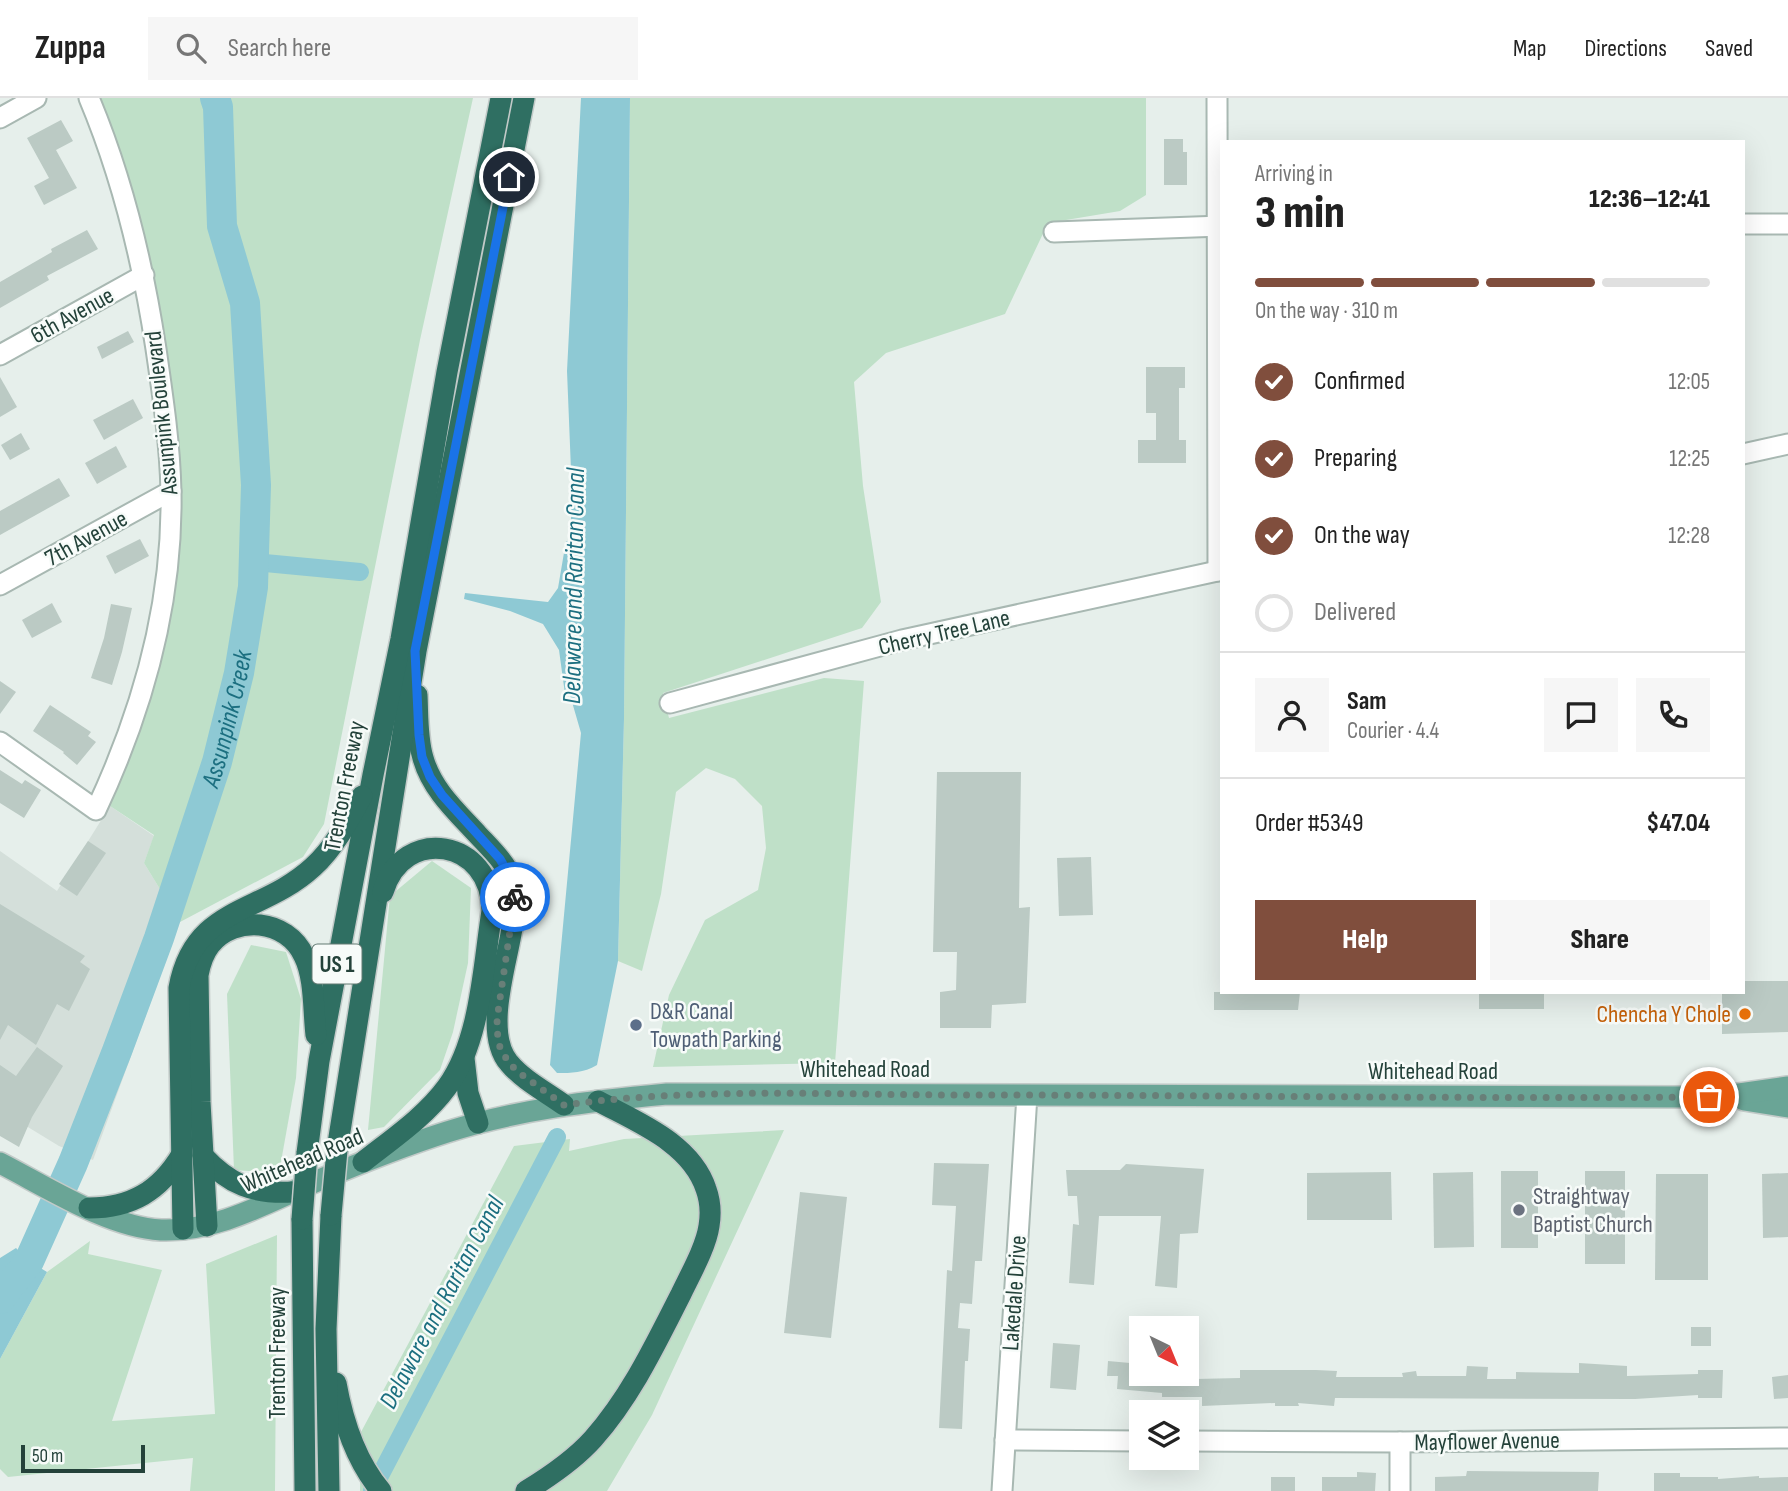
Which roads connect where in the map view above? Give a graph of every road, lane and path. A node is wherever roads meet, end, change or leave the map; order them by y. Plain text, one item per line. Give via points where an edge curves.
1 (36, 98) edge
2 (89, 98) edge
3 (501, 98) edge
4 (524, 98) edge
5 (1217, 98) edge
6 (0, 118) edge
7 (1788, 224) edge
8 (1745, 225) edge
9 (1219, 226) edge
10 (1054, 232) dead end
11 (144, 275) junction
12 (0, 355) edge
13 (1788, 444) edge
14 (1745, 454) edge
15 (171, 491) junction
16 (1220, 571) edge
17 (0, 585) edge
18 (415, 651) junction
19 (670, 703) dead end
20 (0, 742) edge
21 (373, 775) junction
22 (369, 938) junction
23 (464, 1058) junction
24 (318, 1061) junction
25 (1788, 1087) edge
26 (1027, 1095) junction
27 (1725, 1096) junction
28 (541, 1098) junction
29 (581, 1103) junction
30 (1788, 1107) edge
31 (478, 1123) junction
32 (192, 1155) junction
33 (363, 1162) junction
34 (0, 1163) edge
35 (292, 1192) junction
36 (86, 1207) junction
37 (207, 1226) junction
38 (183, 1229) junction
39 (326, 1329) junction
40 (1788, 1438) edge
41 (1005, 1440) junction
42 (1129, 1441) edge
43 (1199, 1441) edge
44 (1400, 1442) junction
45 (305, 1491) edge
46 (329, 1491) edge
47 (381, 1491) edge
48 (526, 1491) edge
49 (1002, 1491) edge
50 (1400, 1491) edge

1 - 6 street
2 - 11 street, Assunpink Boulevard via 116,168
3 - 21 highway, Trenton Freeway / US 1
4 - 18 highway, Trenton Freeway / US 1
5 - 9 street
7 - 8 street
9 - 10 street
9 - 16 street
11 - 12 street, 6th Avenue
11 - 15 street, Assunpink Boulevard via 168,432
13 - 14 street
15 - 17 street, 7th Avenue
15 - 20 street, Assunpink Boulevard via 166,585 147,678 96,810
16 - 19 street, Cherry Tree Lane via 902,640
18 - 22 highway, Trenton Freeway / US 1
18 - 28 highway via 419,735 430,777 500,859 516,891 497,1019 498,1043 508,1062
21 - 24 highway, Trenton Freeway / US 1
21 - 32 highway via 349,820 314,866 272,895 216,923 190,951 179,988
22 - 23 highway via 386,881 406,858 436,848 466,856 477,866 486,878 492,911 474,1025
22 - 39 highway, Trenton Freeway / US 1, bridge via 337,1150
23 - 31 highway
23 - 33 highway via 424,1114
24 - 32 highway via 309,971 294,941 267,925 251,924 221,934 209,946 198,975 200,1102
24 - 45 highway, Trenton Freeway / US 1, bridge via 302,1219
25 - 27 main road, Whitehead Road
26 - 27 main road, Whitehead Road
26 - 29 main road, Whitehead Road via 667,1094
26 - 41 street, Lakedale Drive
27 - 30 main road, Whitehead Road
28 - 29 highway
28 - 31 main road, Whitehead Road
29 - 48 highway via 652,1130 687,1157 706,1190 709,1228 638,1379 592,1440
31 - 33 main road, Whitehead Road
32 - 35 highway via 250,1189
32 - 36 highway via 145,1196 106,1208
32 - 37 highway
32 - 38 highway
33 - 35 main road, Whitehead Road
34 - 36 main road, Whitehead Road
35 - 37 main road, Whitehead Road
36 - 38 main road, Whitehead Road via 134,1226
37 - 38 main road, Whitehead Road
39 - 46 highway, Trenton Freeway / US 1
39 - 47 highway via 353,1446 366,1474
40 - 44 street, Mayflower Avenue
41 - 42 street
41 - 49 street, Lakedale Drive
43 - 44 street, Mayflower Avenue
44 - 50 street

